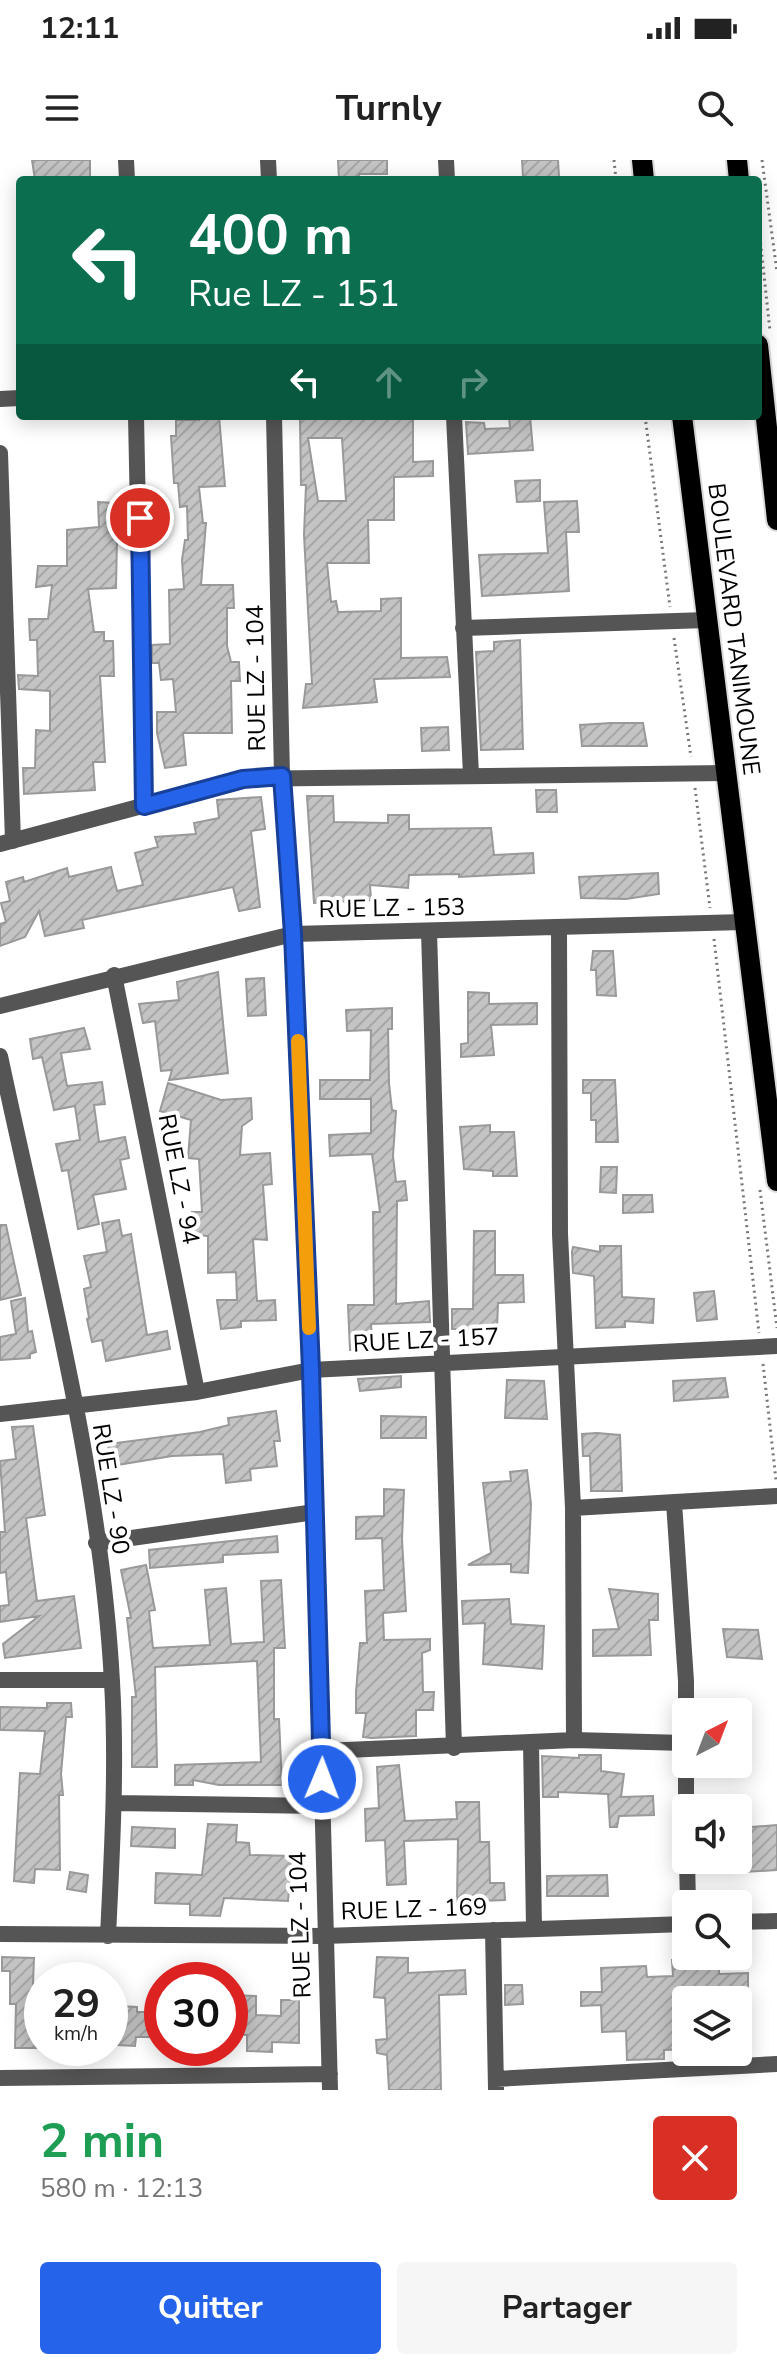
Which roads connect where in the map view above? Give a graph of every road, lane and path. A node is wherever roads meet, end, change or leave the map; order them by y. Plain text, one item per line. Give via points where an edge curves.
1 (762, 160) edge
2 (777, 272) edge
3 (762, 286) edge
4 (766, 354) edge
5 (136, 420) edge
6 (274, 420) edge
7 (454, 420) edge
8 (646, 420) edge
9 (682, 420) edge
10 (0, 453) edge
11 (777, 512) edge
12 (2, 558) edge
13 (707, 620) junction
14 (671, 622) junction
15 (463, 628) junction
16 (4, 698) edge
17 (726, 773) junction
18 (471, 775) junction
19 (693, 775) junction
20 (282, 776) junction
21 (144, 806) junction
22 (7, 842) edge
23 (744, 922) junction
24 (713, 925) junction
25 (559, 930) junction
26 (429, 932) junction
27 (293, 934) junction
28 (114, 975) junction
29 (0, 1006) edge
30 (0, 1056) edge
31 (777, 1181) edge
32 (769, 1347) edge
33 (568, 1357) junction
34 (442, 1362) junction
35 (311, 1370) junction
36 (197, 1392) junction
37 (74, 1405) junction
38 (0, 1414) edge
39 (777, 1494) edge
40 (674, 1502) junction
41 (573, 1508) junction
42 (315, 1512) junction
43 (96, 1543) junction
44 (0, 1680) edge
45 (112, 1680) junction
46 (686, 1698) edge
47 (574, 1740) junction
48 (531, 1742) junction
49 (672, 1743) edge
50 (454, 1748) junction
51 (323, 1751) junction
52 (114, 1803) junction
53 (321, 1806) junction
54 (777, 1921) edge
55 (752, 1922) edge
56 (672, 1924) edge
57 (534, 1928) junction
58 (493, 1930) junction
59 (0, 1934) edge
60 (108, 1936) junction
61 (324, 1936) junction
62 (777, 2064) edge
63 (0, 2078) edge
64 (330, 2082) edge
65 (240, 2083) edge
66 (113, 2084) edge
67 (496, 2084) edge

1 - 2 path
3 - 4 path
4 - 11 main road
5 - 21 street
6 - 20 street, RUE LZ - 104
7 - 15 street
8 - 14 path
9 - 13 main road, BOULEVARD TANIMOUNE
10 - 12 street
12 - 16 street
13 - 14 street
13 - 17 main road, BOULEVARD TANIMOUNE
14 - 15 street
14 - 19 path
15 - 18 street
16 - 22 street
17 - 19 street
17 - 23 main road, BOULEVARD TANIMOUNE
18 - 19 street
18 - 20 street via 345,780
19 - 24 path
20 - 21 street via 243,779
20 - 27 street, RUE LZ - 104
21 - 22 street
23 - 24 street, RUE LZ - 153
23 - 31 main road, BOULEVARD TANIMOUNE
24 - 25 street, RUE LZ - 153
24 - 32 path via 735,1146
25 - 26 street, RUE LZ - 153
25 - 33 street via 560,1234
26 - 27 street, RUE LZ - 153
26 - 34 street
27 - 28 street, RUE LZ - 153
27 - 35 street, RUE LZ - 104
28 - 29 street, RUE LZ - 153
28 - 36 street, RUE LZ - 94
30 - 37 street, RUE LZ - 90
32 - 33 street, RUE LZ - 157
32 - 39 path
33 - 34 street, RUE LZ - 157
33 - 41 street
34 - 35 street, RUE LZ - 157
34 - 50 street
35 - 36 street, RUE LZ - 157
35 - 42 street, RUE LZ - 104
36 - 37 street, RUE LZ - 157
37 - 38 street, RUE LZ - 157
37 - 43 street, RUE LZ - 90
39 - 40 street
40 - 41 street
40 - 46 street
41 - 47 street
42 - 43 street
42 - 51 street, RUE LZ - 104
43 - 45 street, RUE LZ - 90
44 - 45 street
45 - 52 street, RUE LZ - 90
47 - 48 street
47 - 49 street
48 - 50 street
48 - 57 street
50 - 51 street
51 - 53 street, RUE LZ - 104
52 - 53 street
52 - 60 street, RUE LZ - 90
53 - 61 street, RUE LZ - 104
54 - 55 street
56 - 57 street, RUE LZ - 169
57 - 58 street, RUE LZ - 169
58 - 61 street, RUE LZ - 169
58 - 67 street
59 - 60 street, RUE LZ - 169
60 - 61 street, RUE LZ - 169
61 - 64 street, RUE LZ - 104
62 - 67 street
63 - 66 street
64 - 65 street
65 - 66 street

